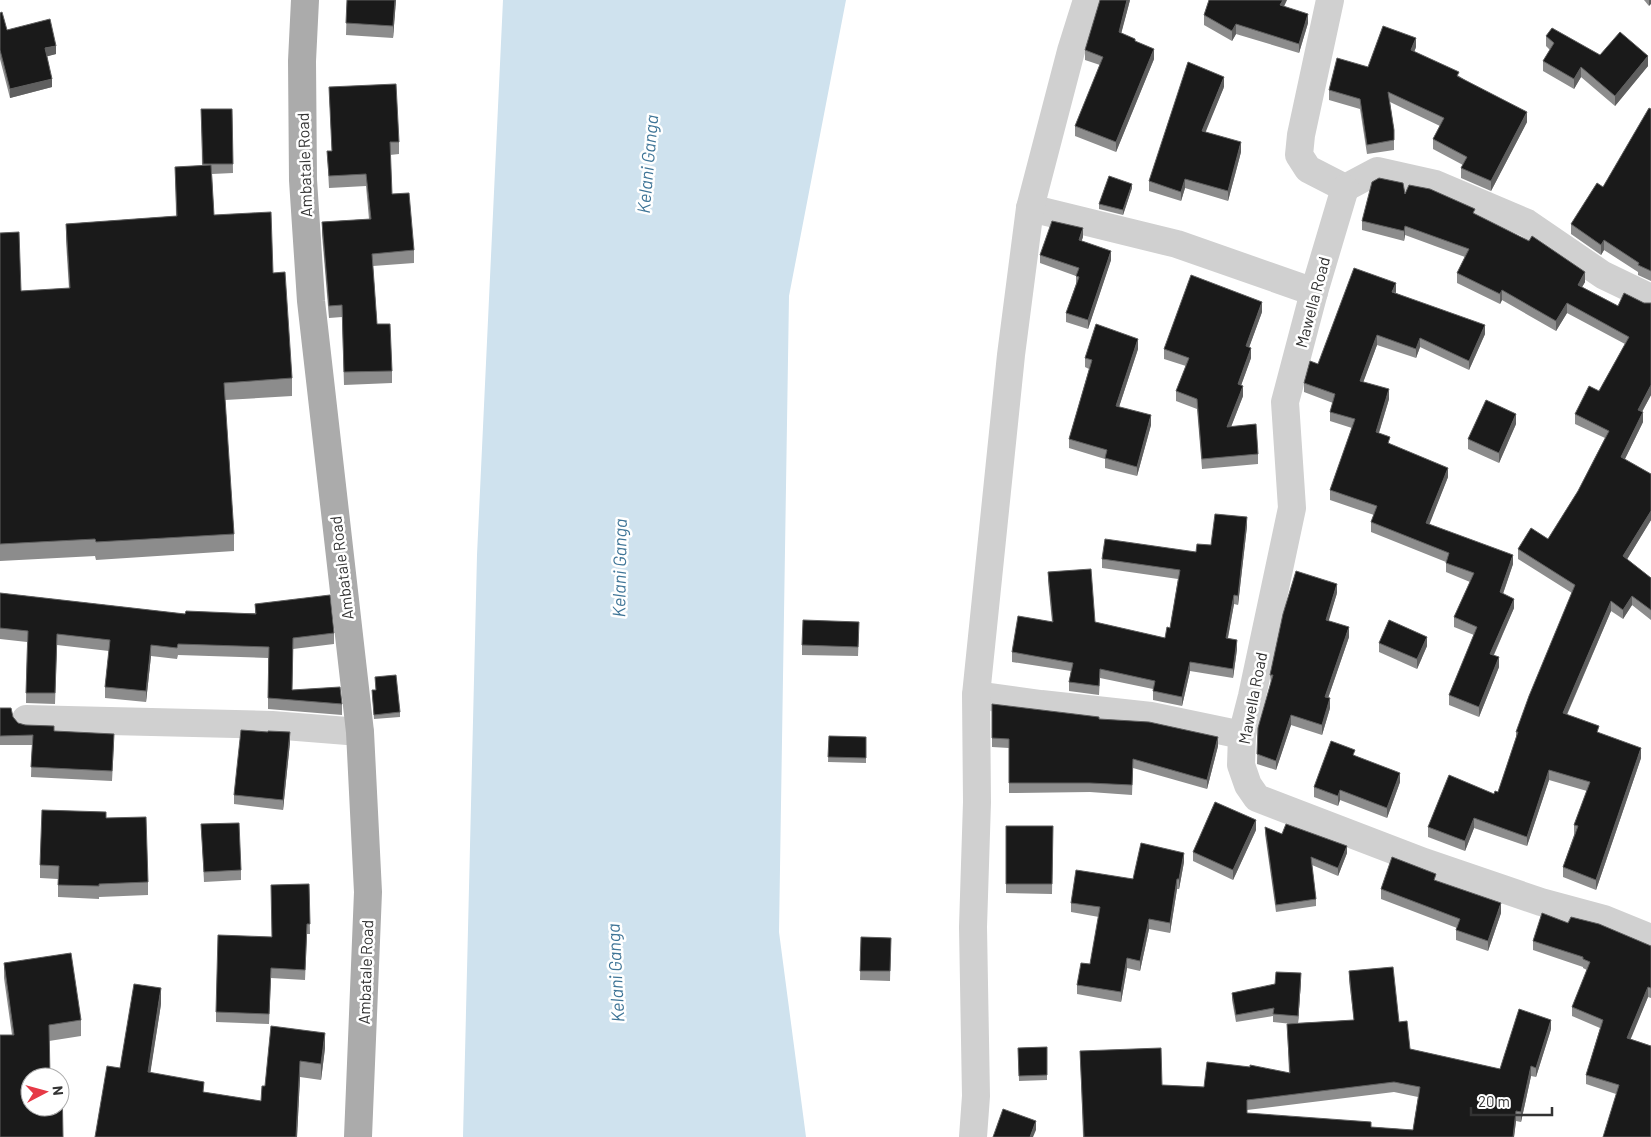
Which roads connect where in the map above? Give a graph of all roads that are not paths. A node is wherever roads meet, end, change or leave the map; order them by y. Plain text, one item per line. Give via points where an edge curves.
1 (305, 0) edge
2 (1087, 0) edge
3 (1330, 0) edge
4 (1345, 188) junction
5 (1030, 208) junction
6 (1314, 292) junction
7 (1651, 298) edge
8 (976, 695) junction
9 (26, 719) dead end
10 (360, 732) junction
11 (1242, 735) junction
12 (1651, 938) edge
13 (358, 1137) edge
14 (973, 1137) edge

1 - 10 main road, Ambatale Road via 303,180 311,301
2 - 5 street
3 - 4 street via 1299,156 1308,170
4 - 6 street, Mawella Road
4 - 7 street via 1376,171 1435,184 1527,223 1603,276
5 - 6 street via 1177,244
5 - 8 street via 1011,355
6 - 11 street, Mawella Road via 1285,402 1292,508
8 - 11 street via 1151,716
8 - 14 street via 973,928 976,1096
9 - 10 street via 272,725
10 - 13 main road, Ambatale Road via 368,892
11 - 12 street, Mawella Road via 1241,765 1248,786 1257,798 1424,862 1541,902 1604,919

